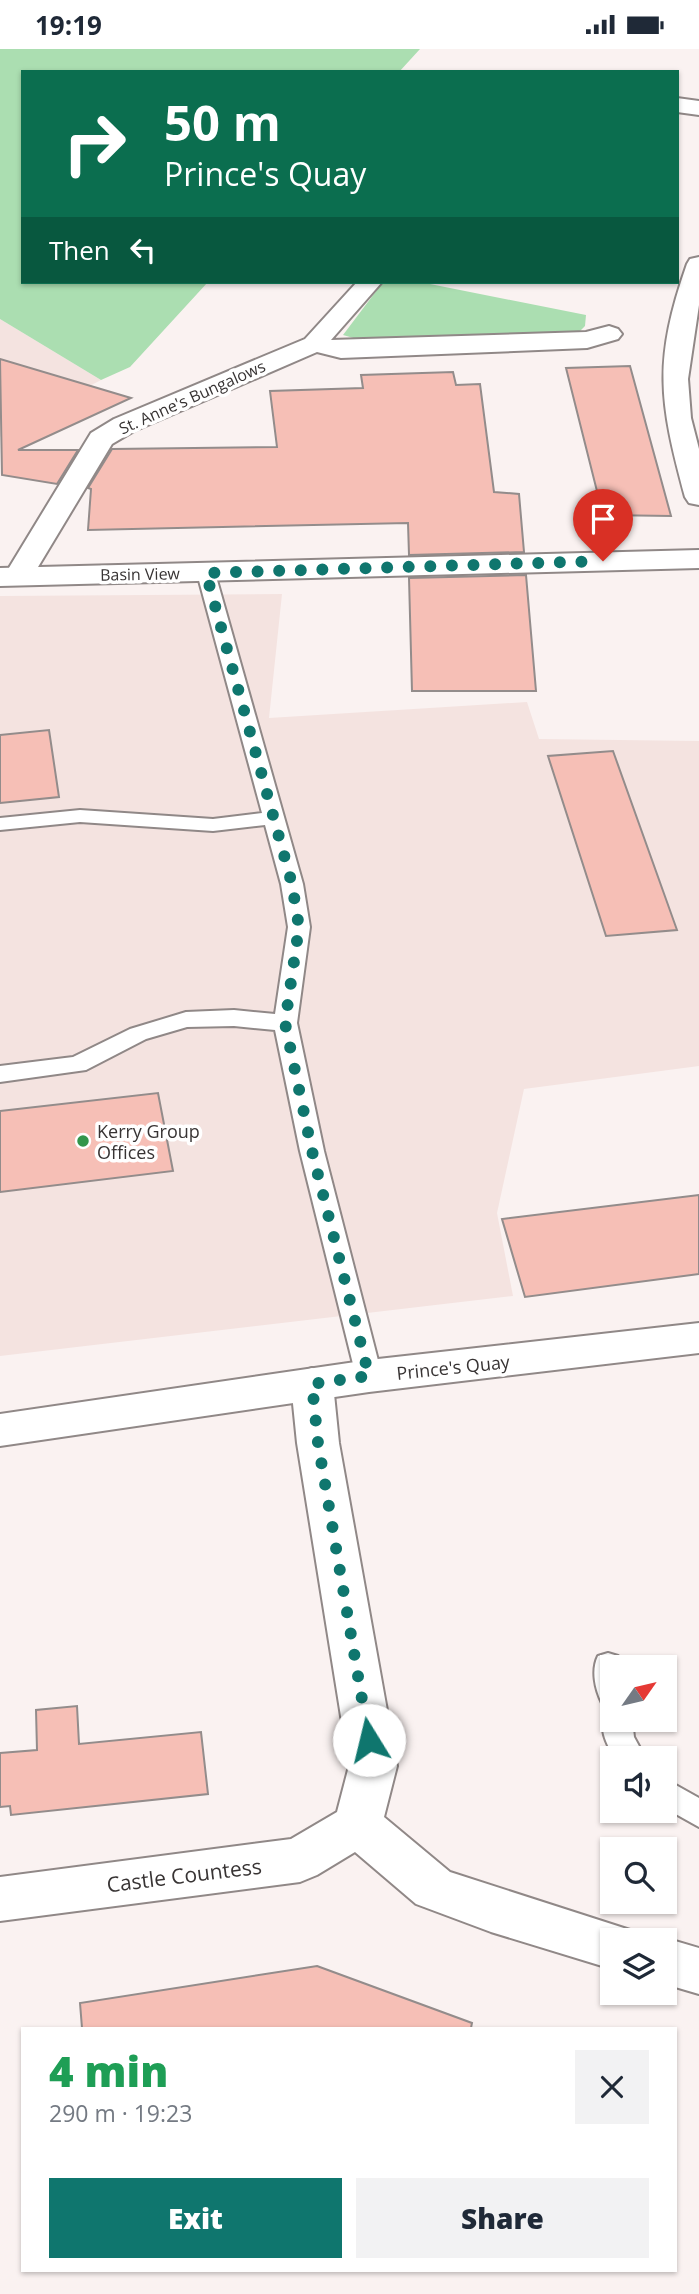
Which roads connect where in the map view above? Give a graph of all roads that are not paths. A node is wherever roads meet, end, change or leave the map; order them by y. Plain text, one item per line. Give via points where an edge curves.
1 (679, 105) edge
2 (699, 108) edge
3 (699, 264) edge
4 (368, 284) edge
5 (609, 334) dead end
6 (314, 344) junction
7 (699, 497) edge
8 (699, 559) edge
9 (206, 573) junction
10 (10, 576) edge
11 (274, 818) junction
12 (0, 824) edge
13 (285, 1023) junction
14 (0, 1074) edge
15 (699, 1338) edge
16 (369, 1376) junction
17 (312, 1384) junction
18 (0, 1430) edge
19 (677, 1800) edge
20 (699, 1814) edge
21 (358, 1825) junction
22 (0, 1899) edge
23 (600, 1942) edge
24 (677, 1965) edge
25 (699, 1971) edge

1 - 2 street
3 - 7 street via 680,322 677,383 678,416
4 - 6 street, St. Anne's Bungalows
5 - 6 street via 587,339 341,350
6 - 10 street, St. Anne's Bungalows via 101,439
8 - 9 street, Basin View
9 - 10 street, Basin View
9 - 11 lane
11 - 12 lane via 213,825 80,816
11 - 13 lane via 299,927
13 - 14 lane via 186,1020 138,1034 78,1064
13 - 16 lane
15 - 16 street, Prince's Quay
16 - 17 street, Prince's Quay
17 - 18 street, Prince's Quay
17 - 21 street via 373,1766
19 - 20 lane
21 - 22 street, Castle Countess via 300,1860
21 - 23 street via 433,1888
24 - 25 street

